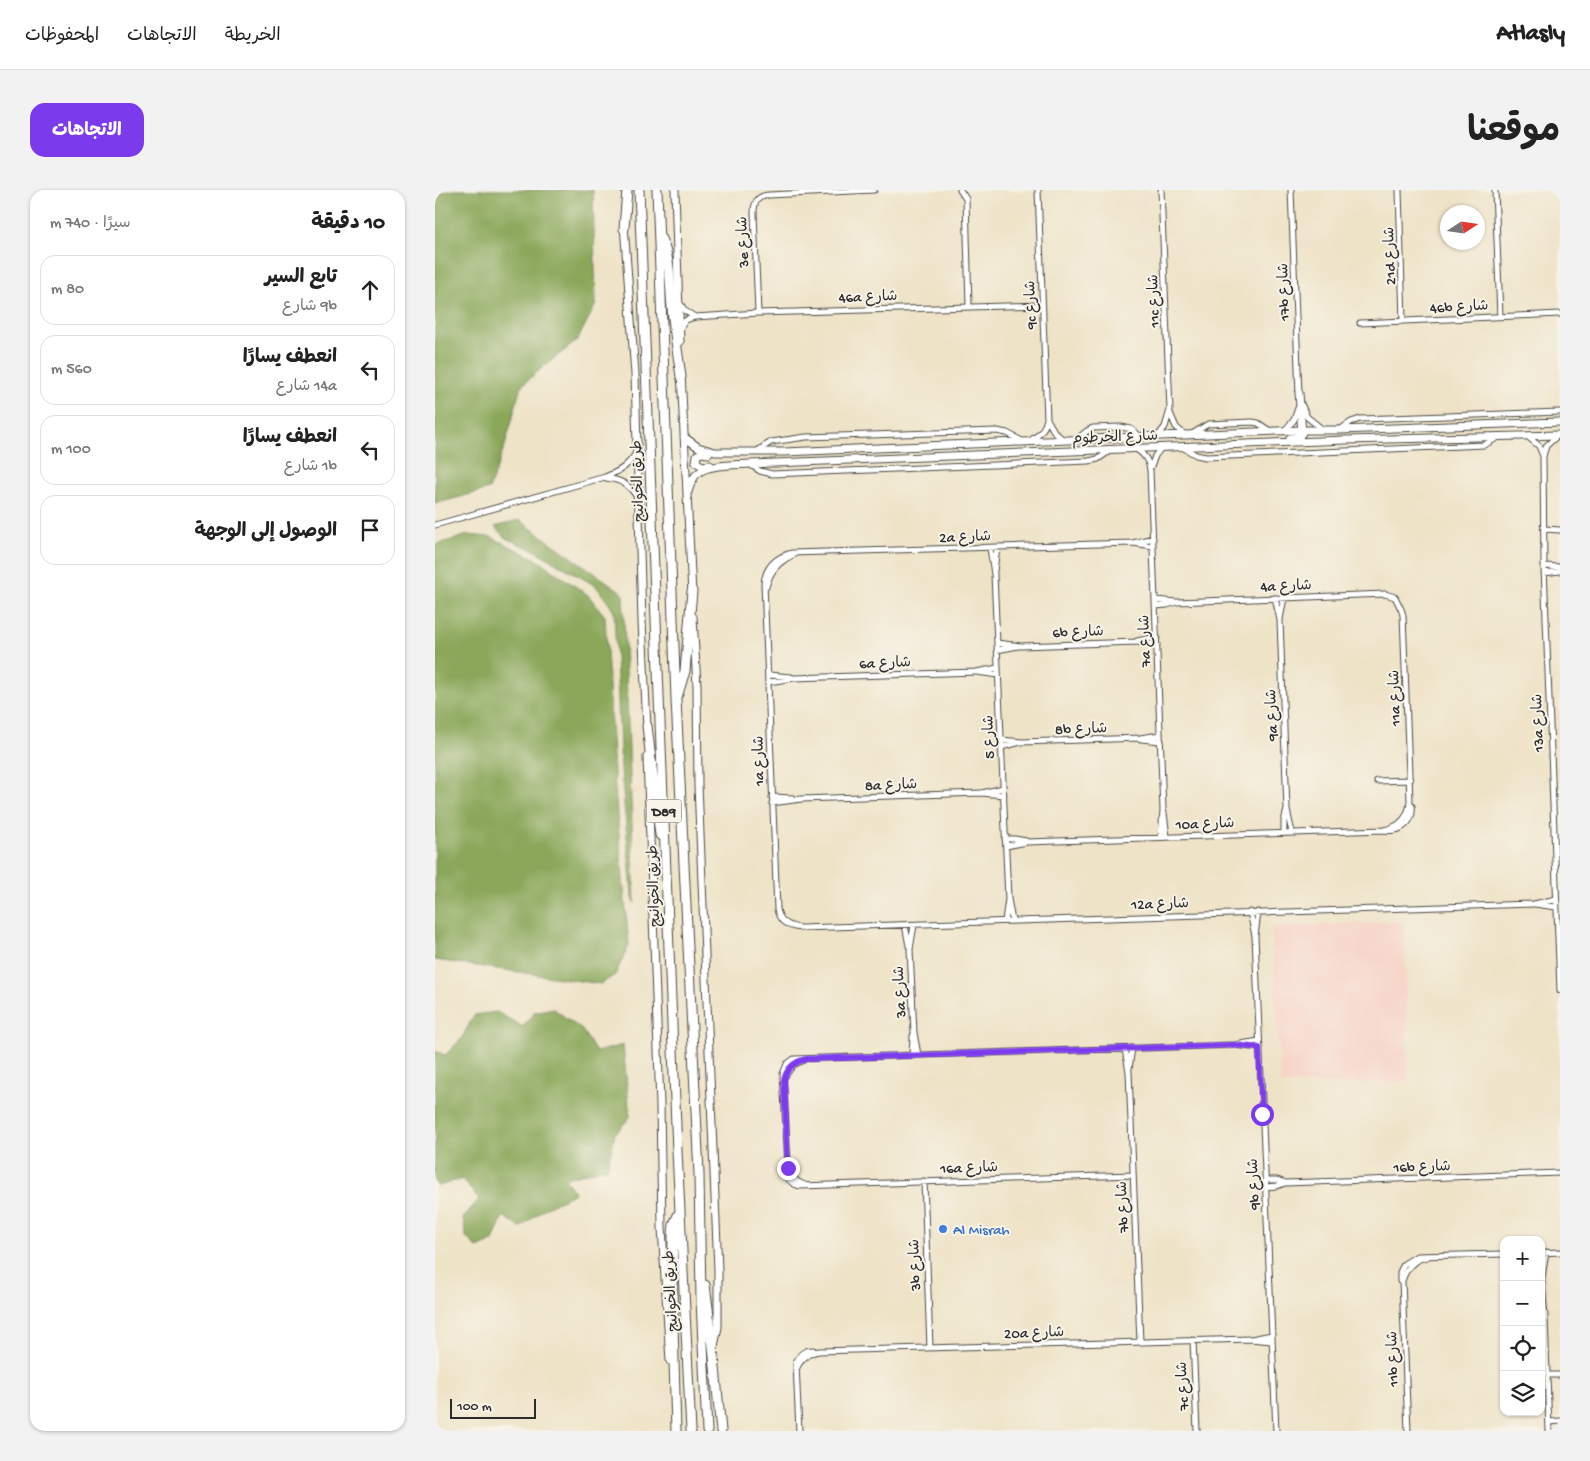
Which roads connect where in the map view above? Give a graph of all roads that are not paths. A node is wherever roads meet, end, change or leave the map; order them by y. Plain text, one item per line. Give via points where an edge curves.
1 (622, 190) edge
2 (627, 190) edge
3 (639, 190) edge
4 (657, 190) edge
5 (675, 190) edge
6 (874, 190) edge
7 (960, 190) edge
8 (1038, 190) edge
9 (1161, 190) edge
10 (1291, 190) edge
11 (1399, 190) edge
12 (1495, 190) edge
13 (624, 229) junction
14 (659, 234) junction
15 (678, 297) junction
16 (1042, 305) junction
17 (969, 306) junction
18 (757, 313) junction
19 (1560, 314) edge
20 (1500, 316) junction
21 (695, 317) junction
22 (1403, 321) junction
23 (1360, 323) dead end
24 (679, 329) junction
25 (681, 377) junction
26 (1299, 393) junction
27 (1170, 410) junction
28 (1560, 412) edge
29 (1047, 418) junction
30 (1560, 422) edge
31 (1301, 430) junction
32 (1339, 430) junction
33 (1284, 431) junction
34 (1324, 431) junction
35 (1188, 435) junction
36 (1559, 435) edge
37 (1158, 436) junction
38 (1526, 436) junction
39 (684, 437) junction
40 (1500, 437) junction
41 (1064, 440) junction
42 (1026, 441) junction
43 (963, 444) junction
44 (1230, 444) junction
45 (1182, 447) junction
46 (1161, 448) junction
47 (1135, 449) junction
48 (1111, 450) junction
49 (637, 451) junction
50 (725, 452) junction
51 (756, 452) junction
52 (1543, 456) junction
53 (936, 457) junction
54 (749, 464) junction
55 (724, 466) junction
56 (1150, 470) junction
57 (605, 478) junction
58 (687, 495) junction
59 (639, 500) junction
60 (435, 525) edge
61 (1544, 529) junction
62 (1560, 530) edge
63 (1153, 538) junction
64 (1133, 543) junction
65 (1153, 546) junction
66 (990, 548) junction
67 (997, 548) junction
68 (1544, 566) junction
69 (1560, 567) edge
70 (772, 568) joint
71 (1560, 571) edge
72 (1544, 573) junction
73 (994, 574) junction
74 (692, 591) junction
75 (1395, 597) joint
76 (1275, 598) junction
77 (1284, 598) junction
78 (1155, 603) junction
79 (1279, 620) junction
80 (1157, 637) junction
81 (1137, 642) junction
82 (997, 643) junction
83 (1157, 645) junction
84 (1021, 646) junction
85 (997, 650) junction
86 (998, 668) junction
87 (976, 672) junction
88 (769, 675) junction
89 (998, 675) junction
90 (794, 678) junction
91 (769, 682) junction
92 (676, 699) junction
93 (647, 726) junction
94 (1160, 734) junction
95 (1140, 738) junction
96 (1001, 740) junction
97 (1022, 742) junction
98 (1161, 742) junction
99 (1001, 747) junction
100 (1410, 780) junction
101 (1377, 782) dead end
102 (1003, 788) junction
103 (981, 793) junction
104 (1003, 795) junction
105 (772, 800) junction
106 (1287, 810) junction
107 (1560, 815) edge
108 (1553, 818) junction
109 (1560, 821) edge
110 (1403, 824) joint
111 (1285, 833) junction
112 (1292, 833) junction
113 (1164, 837) junction
114 (1005, 839) junction
115 (1027, 842) junction
116 (1006, 846) junction
117 (665, 873) junction
118 (1008, 899) junction
119 (1556, 899) junction
120 (1534, 904) junction
121 (1556, 907) junction
122 (1250, 912) junction
123 (1258, 912) junction
124 (1005, 921) junction
125 (1012, 921) junction
126 (914, 924) junction
127 (787, 925) joint
128 (905, 925) junction
129 (1255, 936) junction
130 (910, 949) junction
131 (1560, 990) edge
132 (914, 1033) junction
133 (1259, 1041) junction
134 (1235, 1045) junction
135 (1125, 1048) junction
136 (1133, 1048) junction
137 (1259, 1048) junction
138 (918, 1055) junction
139 (911, 1056) junction
140 (1129, 1072) junction
141 (1560, 1173) edge
142 (1133, 1175) junction
143 (1265, 1180) junction
144 (924, 1182) junction
145 (1286, 1183) junction
146 (1265, 1187) junction
147 (680, 1210) junction
148 (1545, 1252) edge
149 (1560, 1252) edge
150 (1500, 1254) edge
151 (700, 1258) junction
152 (1542, 1281) edge
153 (1272, 1338) junction
154 (1193, 1340) junction
155 (1140, 1342) junction
156 (713, 1346) junction
157 (930, 1348) junction
158 (1547, 1375) junction
159 (1560, 1375) edge
160 (674, 1383) junction
161 (1560, 1421) edge
162 (1549, 1422) junction
163 (676, 1431) edge
164 (691, 1431) edge
165 (707, 1431) edge
166 (721, 1431) edge
167 (799, 1431) edge
168 (1197, 1431) edge
169 (1276, 1431) edge
170 (1408, 1431) edge
171 (1549, 1431) edge

1 - 13 street
2 - 13 highway
3 - 117 highway, طريق الخوانيج / D89
4 - 14 highway, طريق الخوانيج / D89
5 - 15 street
6 - 18 street, 3e شارع via 769,195 757,199 754,213
7 - 17 street via 966,204
8 - 16 street, 9c شارع
9 - 27 street, 11c شارع
10 - 26 street, 17b شارع
11 - 22 street, 21d شارع
12 - 20 street
13 - 49 street via 634,353
14 - 25 highway via 666,252
14 - 92 highway, طريق الخوانيج / D89
15 - 21 street via 685,311
15 - 24 street
16 - 17 street, 46a شارع
16 - 29 street, 9c شارع
17 - 18 street, 46a شارع
18 - 21 street, 46a شارع
19 - 20 street, 46b شارع
20 - 22 street, 46b شارع
21 - 24 street via 683,322
22 - 23 street, 46b شارع
24 - 25 street
25 - 39 street
26 - 31 street
26 - 33 street, 17b شارع via 1296,416
26 - 34 street, 17b شارع via 1307,417
27 - 35 street, 11c شارع via 1176,427
27 - 37 street, 11c شارع via 1165,427
28 - 32 street via 1360,419
29 - 41 street via 1055,433
29 - 42 street via 1040,434
30 - 32 street, شارع الخرطوم
31 - 33 street, شارع الخرطوم
31 - 34 street, شارع الخرطوم
31 - 44 street via 1297,438
32 - 34 street, شارع الخرطوم
33 - 35 street, شارع الخرطوم
35 - 37 street, شارع الخرطوم
36 - 38 street, شارع الخرطوم
36 - 52 street via 1547,446
37 - 41 street, شارع الخرطوم
38 - 40 street, شارع الخرطوم
38 - 52 street via 1539,446
39 - 50 street, شارع الخرطوم via 705,450
39 - 58 street
40 - 44 street, شارع الخرطوم
40 - 45 street via 1484,445 1206,457
41 - 42 street, شارع الخرطوم
42 - 43 street, شارع الخرطوم
42 - 51 street via 997,431 806,437 771,442
43 - 51 street, شارع الخرطوم
43 - 53 street via 939,450
44 - 45 street, شارع الخرطوم
45 - 46 street, شارع الخرطوم
46 - 47 street, شارع الخرطوم
46 - 56 street, 7a شارع
47 - 48 street, شارع الخرطوم
47 - 56 street via 1144,455
48 - 53 street, شارع الخرطوم
48 - 54 street via 1089,461 773,474
49 - 57 street via 625,468
49 - 59 street
50 - 51 street, شارع الخرطوم
50 - 55 street via 699,454 695,460 702,466
52 - 61 street, 13a شارع
53 - 54 street, شارع الخرطوم
54 - 55 street, شارع الخرطوم
55 - 58 street, شارع الخرطوم via 699,472
56 - 63 street, 7a شارع
57 - 59 street via 624,482
57 - 60 street
58 - 74 street
59 - 93 street
61 - 62 street
61 - 68 street, 13a شارع
63 - 64 street, 2a شارع
63 - 65 street, 7a شارع
64 - 65 street, 2a شارع
64 - 67 street, 2a شارع
65 - 78 street, 7a شارع
66 - 67 street, 2a شارع
66 - 70 street, 2a شارع via 792,553 781,556
66 - 73 street, شارع 5
67 - 73 street, شارع 5
68 - 69 street
68 - 72 street, 13a شارع
70 - 88 street, 1a شارع via 765,578
71 - 72 street
72 - 108 street, 13a شارع
73 - 82 street, شارع 5
74 - 92 highway via 685,671
74 - 156 street via 717,1235 718,1327
75 - 77 street, 4a شارع via 1385,594
75 - 100 street, 11a شارع via 1403,615
76 - 77 street, 4a شارع
76 - 78 street, 4a شارع
76 - 79 street, 9a شارع
77 - 79 street, 9a شارع
78 - 80 street, 7a شارع
79 - 106 street, 9a شارع
80 - 81 street, 6b شارع
80 - 83 street, 7a شارع
81 - 83 street, 6b شارع
81 - 84 street, 6b شارع
82 - 84 street, 6b شارع
82 - 85 street, شارع 5
83 - 94 street, 7a شارع
84 - 85 street, 6b شارع
85 - 86 street, شارع 5
86 - 87 street, 6a شارع
86 - 89 street, شارع 5
87 - 89 street, 6a شارع
87 - 90 street, 6a شارع
88 - 90 street, 6a شارع
88 - 91 street, 1a شارع
89 - 96 street, شارع 5
90 - 91 street, 6a شارع
91 - 105 street, 1a شارع
92 - 151 highway, طريق الخوانيج / D89
93 - 117 highway
93 - 160 street via 662,1227
94 - 95 street, 8b شارع
94 - 98 street, 7a شارع
95 - 97 street, 8b شارع
95 - 98 street, 8b شارع
96 - 97 street, 8b شارع
96 - 99 street, شارع 5
97 - 99 street, 8b شارع
98 - 113 street, 7a شارع
99 - 102 street, شارع 5
100 - 101 street
100 - 110 street, 11a شارع via 1411,801
102 - 103 street, 8a شارع
102 - 104 street, شارع 5
103 - 104 street, 8a شارع
103 - 105 street, 8a شارع
104 - 114 street, شارع 5
105 - 127 street, 1a شارع via 777,910
106 - 111 street, 9a شارع
106 - 112 street, 9a شارع
107 - 108 street
108 - 109 street
108 - 119 street, 13a شارع
110 - 112 street, 10a شارع via 1384,830
111 - 112 street, 10a شارع
111 - 113 street, 10a شارع
113 - 115 street, 10a شارع
114 - 115 street, 10a شارع
114 - 116 street, شارع 5
115 - 116 street, 10a شارع
116 - 118 street, شارع 5
117 - 147 highway, طريق الخوانيج / D89
118 - 124 street, شارع 5
118 - 125 street, شارع 5
119 - 120 street, 12a شارع
119 - 121 street, 13a شارع
120 - 121 street, 12a شارع
120 - 123 street, 12a شارع
121 - 131 street, 13a شارع
122 - 123 street, 12a شارع
122 - 125 street, 12a شارع
122 - 129 street, 9b شارع
123 - 129 street, 9b شارع
124 - 125 street, 12a شارع
124 - 126 street, 12a شارع
126 - 128 street, 12a شارع
126 - 130 street, 3a شارع
127 - 128 street, 12a شارع via 801,928
128 - 130 street, 3a شارع
129 - 133 street, 9b شارع
130 - 132 street, 3a شارع
132 - 138 street, 3a شارع
132 - 139 street, 3a شارع
133 - 134 street
133 - 137 street, 9b شارع
134 - 136 street
134 - 137 street
135 - 136 street
135 - 138 street
135 - 140 street, 7b شارع
136 - 140 street, 7b شارع
137 - 143 street, 9b شارع
138 - 139 street
139 - 144 street, 16a شارع via 797,1058 788,1066 784,1080 787,1164 791,1179 797,1185
140 - 142 street, 7b شارع
141 - 145 street, 16b شارع
142 - 144 street, 16a شارع
142 - 155 street, 7b شارع
143 - 145 street, 16b شارع
143 - 146 street, 9b شارع
144 - 157 street, 3b شارع
145 - 146 street, 16b شارع
146 - 153 street, 9b شارع
147 - 160 highway via 673,1234
147 - 164 highway, طريق الخوانيج / D89
148 - 149 street
150 - 170 street, 11b شارع via 1427,1257 1406,1265 1401,1272
151 - 156 highway
151 - 165 highway, طريق الخوانيج / D89
152 - 158 street
153 - 154 street, 20a شارع
153 - 169 street, 9b شارع
154 - 155 street, 20a شارع
154 - 168 street, 7c شارع
155 - 157 street, 20a شارع
156 - 166 highway
157 - 167 street, 20a شارع via 819,1351 802,1356 797,1360
158 - 159 street
158 - 162 street
160 - 163 highway
161 - 162 street
162 - 171 street

